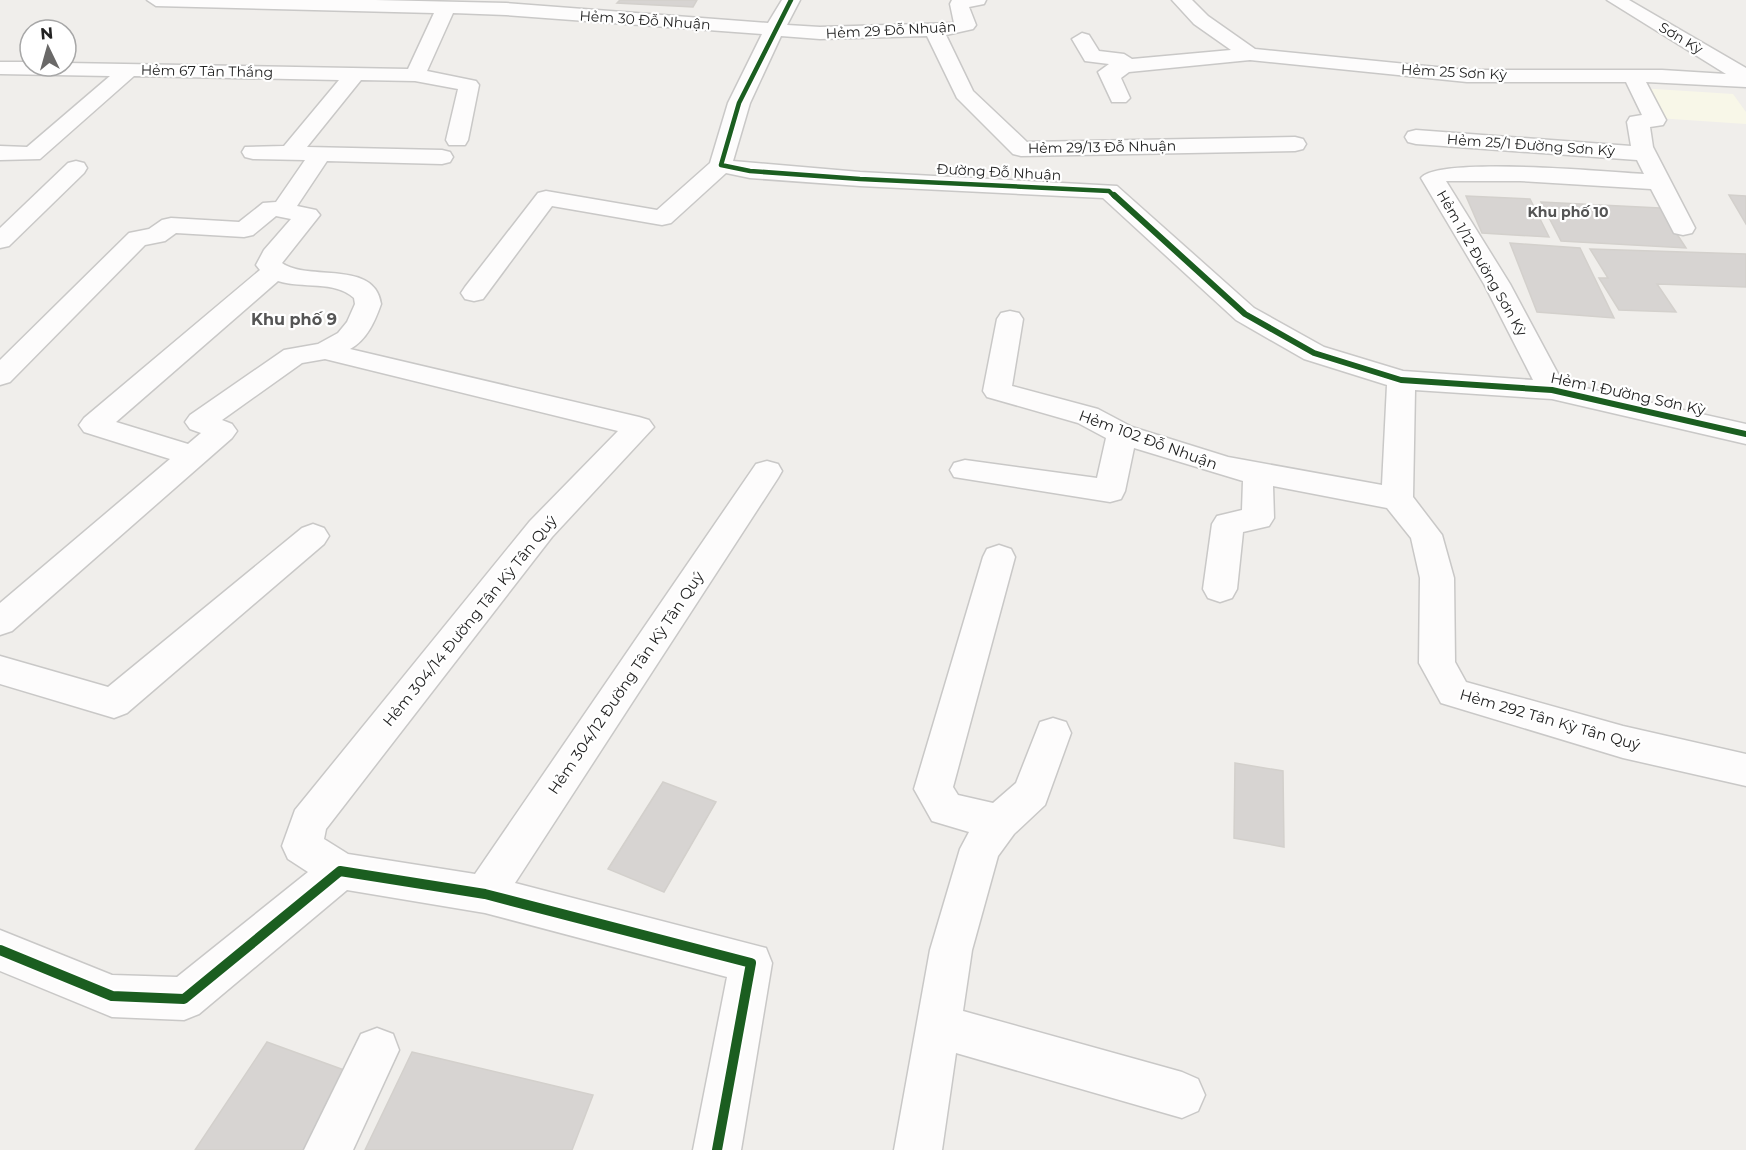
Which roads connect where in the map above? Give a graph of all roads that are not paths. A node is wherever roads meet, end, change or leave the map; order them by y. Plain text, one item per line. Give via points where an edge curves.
1 (156, 0) edge
2 (791, 0) edge
3 (977, 0) edge
4 (1181, 0) edge
5 (1616, 0) edge
6 (299, 2) edge
7 (513, 5) edge
8 (446, 7) junction
9 (774, 30) junction
10 (934, 30) junction
11 (1082, 39) dead end
12 (1250, 54) junction
13 (1126, 65) junction
14 (0, 68) edge
15 (129, 70) junction
16 (356, 73) junction
17 (415, 75) junction
18 (1633, 76) junction
19 (1746, 79) edge
20 (1119, 98) dead end
21 (1416, 137) dead end
22 (1295, 144) dead end
23 (1092, 148) junction
24 (253, 152) dead end
25 (291, 152) junction
26 (0, 153) edge
27 (321, 153) junction
28 (1645, 154) junction
29 (721, 165) junction
30 (76, 168) dead end
31 (1659, 182) junction
32 (1089, 190) junction
33 (283, 209) junction
34 (1683, 228) dead end
35 (0, 241) edge
36 (274, 271) junction
37 (474, 293) dead end
38 (1010, 319) dead end
39 (325, 351) junction
40 (1362, 368) joint
41 (0, 376) edge
42 (1401, 380) junction
43 (1552, 390) junction
44 (1122, 434) junction
45 (1746, 434) edge
46 (195, 456) junction
47 (965, 470) dead end
48 (767, 471) dead end
49 (1258, 474) junction
50 (1397, 500) junction
51 (313, 536) dead end
52 (999, 557) dead end
53 (1220, 589) dead end
54 (1, 618) edge
55 (0, 670) edge
56 (1053, 732) dead end
57 (1746, 770) edge
58 (1000, 822) junction
59 (340, 871) junction
60 (484, 894) junction
61 (0, 950) edge
62 (939, 1026) junction
63 (377, 1050) dead end
64 (1182, 1095) dead end
65 (328, 1150) edge
66 (717, 1150) edge
67 (918, 1150) edge

1 - 6 street, Hẻm 30 Đỗ Nhuận
2 - 9 street
3 - 10 street, Hẻm 29 Đỗ Nhuận via 959,4 966,25
4 - 12 street, Hẻm 25 Sơn Kỳ via 1201,20
5 - 19 street, Sơn Kỳ
6 - 8 street, Hẻm 30 Đỗ Nhuận
7 - 8 street, Hẻm 30 Đỗ Nhuận
7 - 9 street, Hẻm 30 Đỗ Nhuận
8 - 17 street
9 - 10 street, Hẻm 29 Đỗ Nhuận
9 - 29 street via 723,143
10 - 23 street, Hẻm 29/13 Đỗ Nhuận via 964,94 1021,149
11 - 13 street via 1092,57 1117,58
12 - 13 street
12 - 18 street, Hẻm 25 Sơn Kỳ via 1467,76
13 - 20 street via 1117,67 1119,72 1108,72
14 - 15 street, Hẻm 67 Tân Thắng
15 - 16 street, Hẻm 67 Tân Thắng
15 - 26 street via 32,154
16 - 17 street, Hẻm 67 Tân Thắng
16 - 25 street
17 - 27 street, Hẻm 67 Tân Thắng via 469,84 450,148
18 - 19 street, Hẻm 25 Sơn Kỳ
18 - 28 street via 1655,120 1638,122
21 - 28 street, Hẻm 25/1 Đường Sơn Kỳ
22 - 23 street, Hẻm 29/13 Đỗ Nhuận
23 - 32 street
24 - 25 street
25 - 27 street
27 - 33 street
28 - 31 street
29 - 32 street, Đường Đỗ Nhuận via 816,176
29 - 37 street via 662,218 546,198
30 - 35 street
31 - 34 street
31 - 43 street, Hẻm 1/12 Đường Sơn Kỳ via 1520,174 1444,174 1433,178 1497,284
32 - 40 street, Đường Đỗ Nhuận via 1109,191 1245,314 1314,353
33 - 36 street via 308,215 273,255 269,265
33 - 41 street via 271,208 244,230 171,225 156,236 138,238
36 - 39 street via 352,285 367,296 360,324 348,339
36 - 46 street via 94,425
38 - 44 street, Hẻm 102 Đỗ Nhuận via 997,391 1088,416
39 - 46 street via 294,356 200,422 222,431
39 - 59 street, Hẻm 304/14 Đường Tân Kỳ Tân Quý via 639,427 541,529 309,822 302,846
40 - 42 street, Hẻm 1 Đường Sơn Kỳ
42 - 43 street, Hẻm 1 Đường Sơn Kỳ
42 - 50 street
43 - 45 street, Hẻm 1 Đường Sơn Kỳ
44 - 47 street via 1110,490
44 - 49 street, Hẻm 102 Đỗ Nhuận
46 - 54 street
48 - 60 street, Hẻm 304/12 Đường Tân Kỳ Tân Quý
49 - 50 street, Hẻm 102 Đỗ Nhuận
49 - 53 street via 1258,518 1228,524
50 - 57 street, Hẻm 292 Tân Kỳ Tân Quý via 1426,535 1437,578 1437,663 1454,693 1623,742
51 - 55 street via 114,703
52 - 58 street via 933,789 946,809
56 - 58 street via 1030,793
58 - 62 street via 980,849 951,950
59 - 60 street
59 - 61 street via 184,999 112,996
60 - 66 street via 751,963
62 - 64 street
62 - 67 street
63 - 65 street

